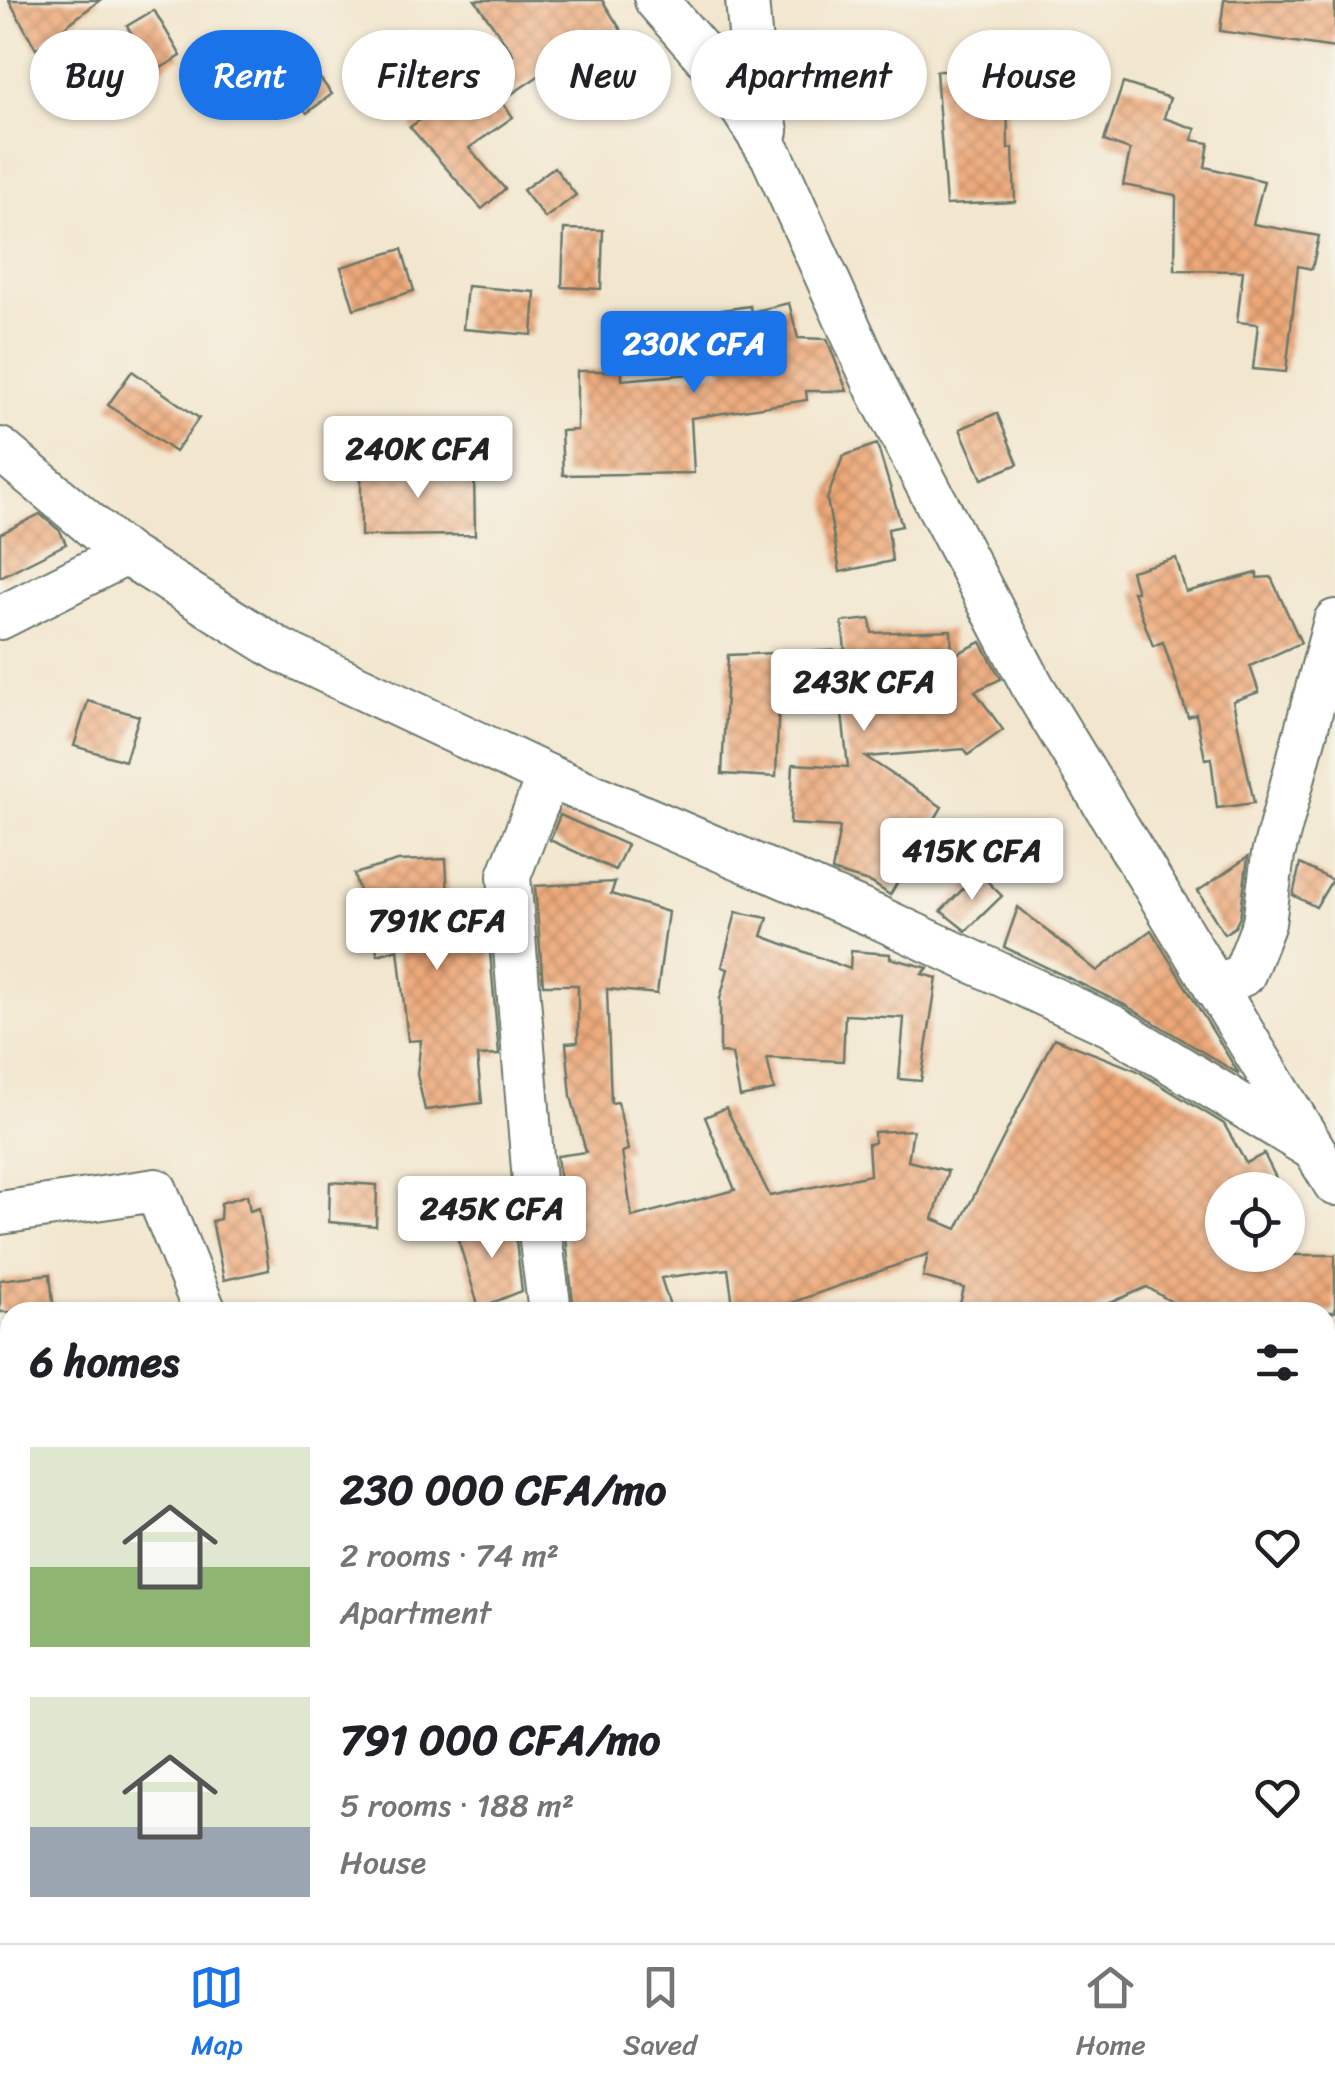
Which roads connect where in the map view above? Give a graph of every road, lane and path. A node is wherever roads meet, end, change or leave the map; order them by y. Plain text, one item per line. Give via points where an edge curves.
1 (656, 0) edge
2 (747, 0) edge
3 (772, 156) junction
4 (0, 449) edge
5 (126, 554) junction
6 (0, 618) edge
7 (1335, 620) edge
8 (1321, 732) edge
9 (548, 776) junction
10 (1216, 988) junction
11 (1310, 1147) junction
12 (1335, 1184) edge
13 (0, 1213) edge
14 (201, 1302) edge
15 (549, 1302) edge

1 - 3 street via 718,70
2 - 3 street
3 - 10 street via 878,391 968,566 1033,687
4 - 5 street
5 - 6 street
5 - 9 street via 280,650
7 - 8 street
8 - 10 street via 1273,854 1264,923 1244,974
9 - 11 street via 877,916 1112,1026
9 - 15 street via 509,876
10 - 11 street
11 - 12 street
13 - 14 street via 156,1190

